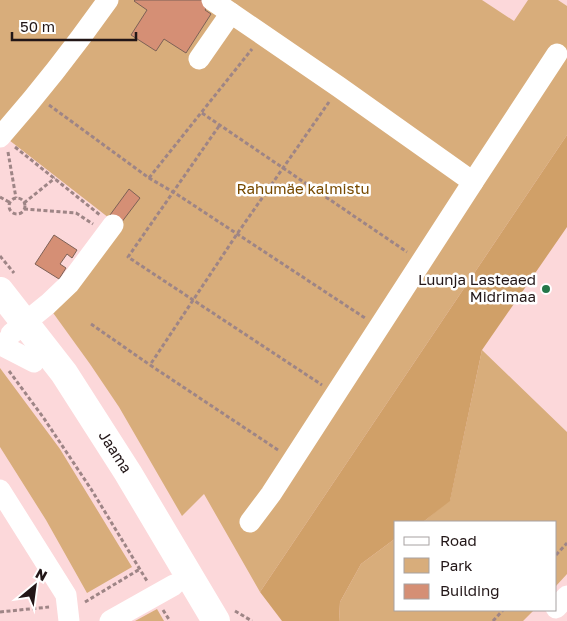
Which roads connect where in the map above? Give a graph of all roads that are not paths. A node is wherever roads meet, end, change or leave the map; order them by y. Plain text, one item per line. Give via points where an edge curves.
1 (108, 0) edge
2 (212, 0) edge
3 (231, 13) junction
4 (558, 54) dead end
5 (199, 59) dead end
6 (2, 137) edge
7 (473, 182) junction
8 (109, 229) road end
9 (0, 291) edge
10 (9, 330) edge
11 (0, 490) edge
12 (250, 522) dead end
13 (164, 590) junction
14 (567, 596) edge
15 (557, 607) edge
16 (553, 611) edge
17 (211, 617) edge
18 (69, 621) edge
19 (110, 621) edge
20 (543, 621) edge

1 - 6 street
2 - 3 street
3 - 5 street
3 - 7 street
4 - 7 street
7 - 12 street
8 - 10 street via 69,284
9 - 10 main road, Jaama
10 - 13 main road, Jaama via 112,480
10 - 17 main road, Jaama via 64,373 123,464
11 - 18 street via 66,595
13 - 17 main road, Jaama
13 - 19 street
14 - 15 street
16 - 20 street

